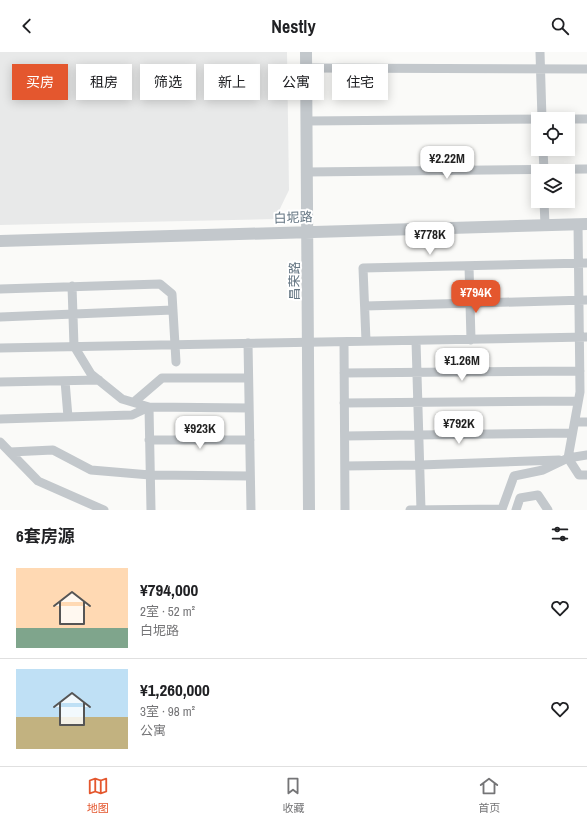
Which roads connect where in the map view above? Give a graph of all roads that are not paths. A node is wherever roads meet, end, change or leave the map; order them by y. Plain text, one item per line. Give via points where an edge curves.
1 (306, 52) edge
2 (540, 52) edge
3 (306, 64) edge
4 (324, 68) edge
5 (541, 68) junction
6 (587, 68) edge
7 (307, 100) edge
8 (542, 112) edge
9 (531, 119) edge
10 (575, 119) edge
11 (587, 119) edge
12 (307, 121) junction
13 (575, 169) edge
14 (587, 169) edge
15 (531, 170) edge
16 (307, 172) junction
17 (544, 208) edge
18 (583, 224) edge
19 (545, 225) junction
20 (308, 231) junction
21 (0, 241) edge
22 (583, 263) edge
23 (468, 266) junction
24 (72, 286) junction
25 (0, 289) edge
26 (583, 300) edge
27 (470, 303) junction
28 (365, 306) junction
29 (173, 310) junction
30 (73, 314) junction
31 (0, 317) edge
32 (583, 337) edge
33 (471, 340) junction
34 (366, 341) junction
35 (416, 341) junction
36 (308, 342) junction
37 (344, 342) junction
38 (248, 343) junction
39 (175, 344) junction
40 (74, 346) junction
41 (0, 348) edge
42 (583, 360) edge
43 (176, 362) dead end
44 (580, 370) junction
45 (417, 372) junction
46 (344, 373) junction
47 (248, 378) junction
48 (99, 380) junction
49 (66, 381) junction
50 (0, 382) edge
51 (582, 395) edge
52 (134, 402) junction
53 (418, 402) junction
54 (344, 403) junction
55 (149, 407) junction
56 (249, 408) junction
57 (68, 417) junction
58 (0, 419) edge
59 (574, 422) junction
60 (587, 422) edge
61 (572, 433) junction
62 (419, 435) junction
63 (345, 436) junction
64 (150, 440) junction
65 (250, 440) junction
66 (0, 442) edge
67 (10, 452) junction
68 (587, 455) edge
69 (566, 459) junction
70 (420, 465) junction
71 (345, 466) junction
72 (150, 475) junction
73 (587, 475) edge
74 (250, 476) junction
75 (104, 510) edge
76 (151, 510) edge
77 (251, 510) edge
78 (309, 510) edge
79 (345, 510) edge
80 (410, 510) edge
81 (421, 510) edge
82 (501, 510) edge
83 (516, 510) edge
84 (548, 510) edge

1 - 3 street, 昌荣路
2 - 5 street
4 - 5 street
5 - 6 street
5 - 8 street
7 - 12 street, 昌荣路
9 - 12 street
10 - 11 street
12 - 16 street, 昌荣路
13 - 14 street
15 - 16 street
16 - 20 street, 昌荣路
17 - 19 street
18 - 19 street, 白坭路
18 - 22 street
19 - 20 street, 白坭路
20 - 21 street, 白坭路
20 - 36 street, 昌荣路
22 - 23 street
22 - 26 street
23 - 27 street
23 - 28 street via 363,268
24 - 25 street
24 - 29 street via 160,284 172,294
24 - 30 street
26 - 27 street
26 - 32 street
27 - 28 street
27 - 33 street
28 - 34 street
29 - 30 street
29 - 39 street
30 - 31 street
30 - 40 street
32 - 33 street
32 - 42 street
33 - 35 street
34 - 35 street
34 - 37 street
35 - 45 street
36 - 37 street
36 - 38 street
36 - 78 street, 昌荣路
37 - 46 street
38 - 39 street
38 - 47 street
39 - 40 street
39 - 43 street
40 - 41 street
40 - 48 street via 91,374
42 - 44 street
44 - 45 street
44 - 51 street
45 - 46 street
45 - 53 street
46 - 54 street
47 - 52 street via 162,378
47 - 56 street
48 - 49 street
48 - 52 street via 122,399
49 - 50 street
49 - 57 street
51 - 53 street
51 - 59 street
52 - 55 street
53 - 54 street
53 - 62 street
54 - 63 street
55 - 56 street
55 - 57 street via 132,415
55 - 64 street
56 - 65 street
57 - 58 street
59 - 60 street
59 - 61 street
61 - 62 street
61 - 69 street
62 - 63 street
62 - 70 street
63 - 71 street
64 - 65 street
64 - 72 street
65 - 74 street
66 - 67 street
67 - 72 street via 53,450 91,470
67 - 75 street via 38,481
68 - 69 street
69 - 70 street
69 - 73 street via 579,476
69 - 82 street via 543,470 514,476
70 - 71 street
70 - 81 street
71 - 79 street
72 - 74 street
72 - 76 street
74 - 77 street
80 - 81 street
81 - 82 street
83 - 84 street via 520,498 538,495

